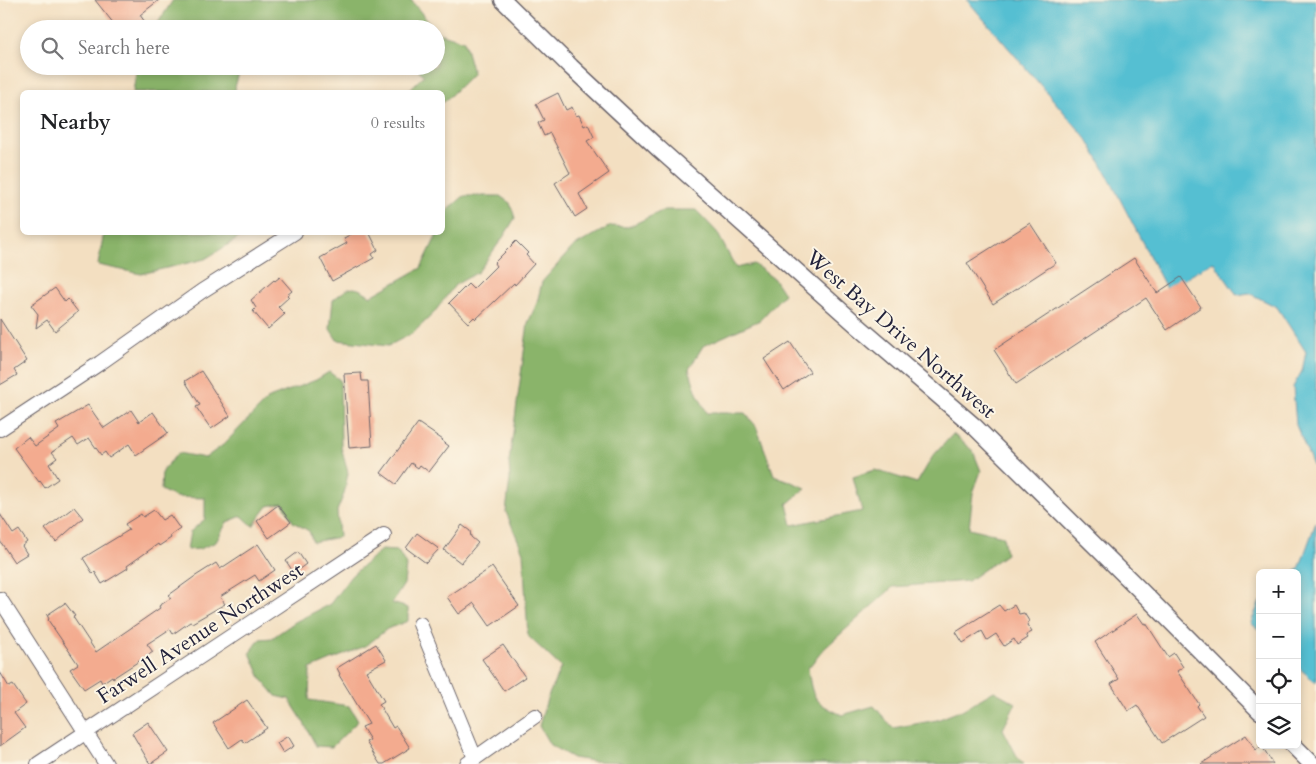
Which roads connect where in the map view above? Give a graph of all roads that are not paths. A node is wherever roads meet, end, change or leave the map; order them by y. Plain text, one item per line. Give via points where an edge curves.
1 (503, 0) edge
2 (290, 235) edge
3 (0, 429) edge
4 (384, 535) dead end
5 (0, 599) edge
6 (420, 624) dead end
7 (1256, 707) edge
8 (534, 716) dead end
9 (85, 733) junction
10 (1297, 749) edge
11 (471, 761) edge
12 (38, 764) edge
13 (106, 764) edge
14 (1312, 764) edge

1 - 7 street, West Bay Drive Northwest via 659,149 974,426
2 - 3 street
4 - 9 street, Farwell Avenue Northwest
5 - 9 street
6 - 11 street
8 - 11 street
9 - 12 street, Farwell Avenue Northwest
9 - 13 street
10 - 14 street

